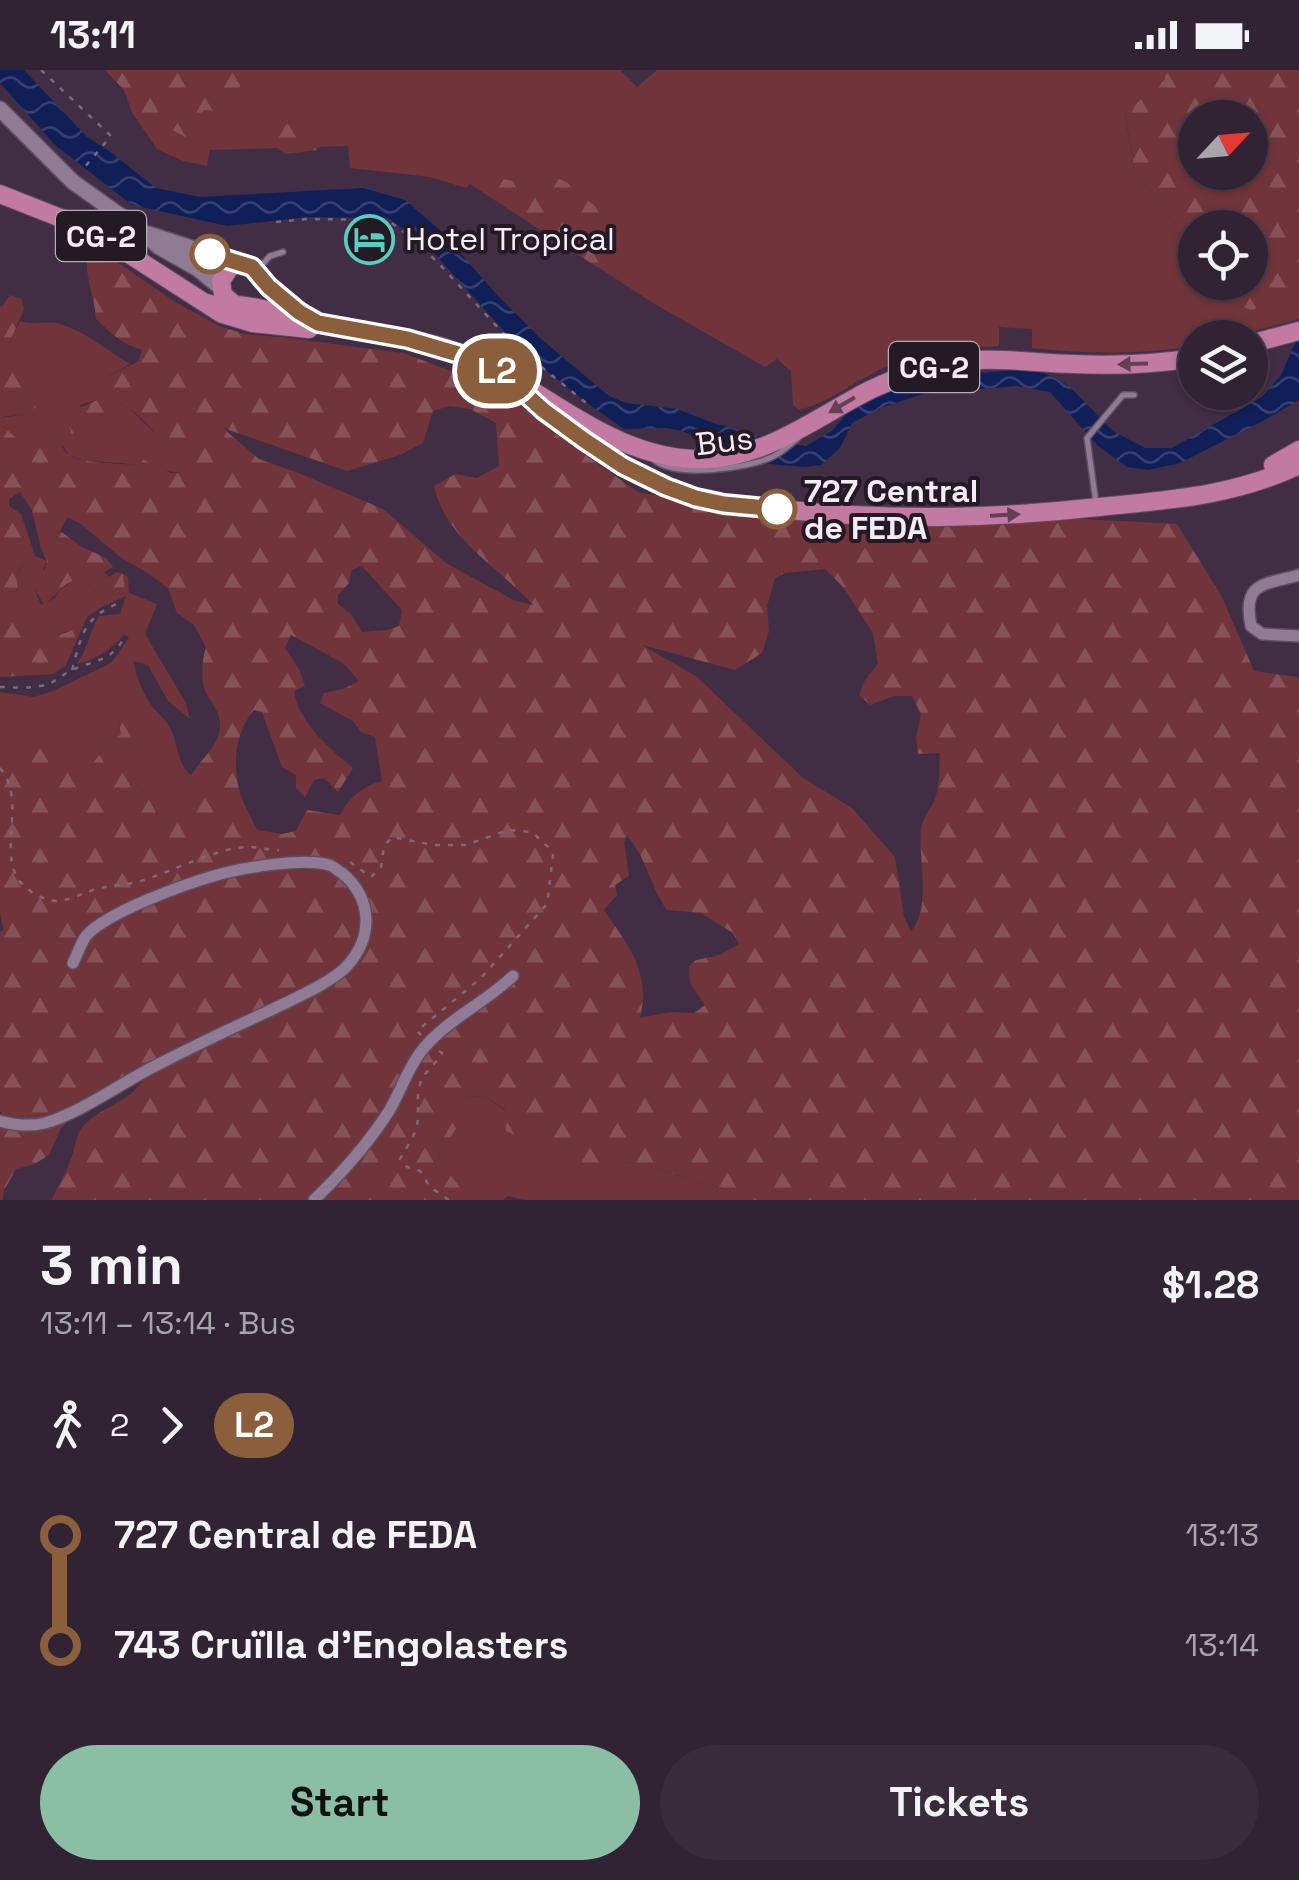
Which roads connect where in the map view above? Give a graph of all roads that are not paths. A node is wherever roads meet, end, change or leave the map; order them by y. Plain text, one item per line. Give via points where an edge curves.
1 (0, 109) edge
2 (0, 194) edge
3 (142, 232) junction
4 (283, 252) dead end
5 (253, 272) junction
6 (220, 298) junction
7 (318, 323) junction
8 (345, 328) junction
9 (1297, 331) edge
10 (1268, 339) edge
11 (1178, 360) edge
12 (507, 377) junction
13 (1134, 395) dead end
14 (1299, 450) edge
15 (1299, 465) edge
16 (1214, 494) junction
17 (1096, 507) junction
18 (1299, 575) edge
19 (1299, 636) edge
20 (72, 963) dead end
21 (514, 976) dead end
22 (0, 1121) edge
23 (314, 1200) edge

1 - 3 main road via 73,182
2 - 6 highway, CG-2 via 91,231 179,288
3 - 5 main road
3 - 6 main road via 198,268
4 - 5 lane
5 - 6 highway via 225,272
5 - 6 highway via 262,289 251,304
5 - 7 highway, CG-2
6 - 7 highway, CG-2
6 - 8 highway via 234,319
7 - 8 highway, CG-2
8 - 12 highway, CG-2 via 452,350
9 - 10 highway
11 -> 12 highway, CG-2 via 1131,365 994,358 940,365 890,381 732,461 637,448
12 -> 17 highway, CG-2 via 623,466 710,501 858,518
13 - 17 lane via 1123,396 1087,438
14 - 16 highway
15 - 16 highway, CG-2
16 - 17 highway, CG-2
18 - 19 street via 1264,584 1247,606 1250,626 1262,634
20 - 22 street via 86,936 142,902 263,866 330,865 352,882 368,915 345,969 301,996 70,1114 42,1124
21 - 23 street via 421,1051 351,1164

